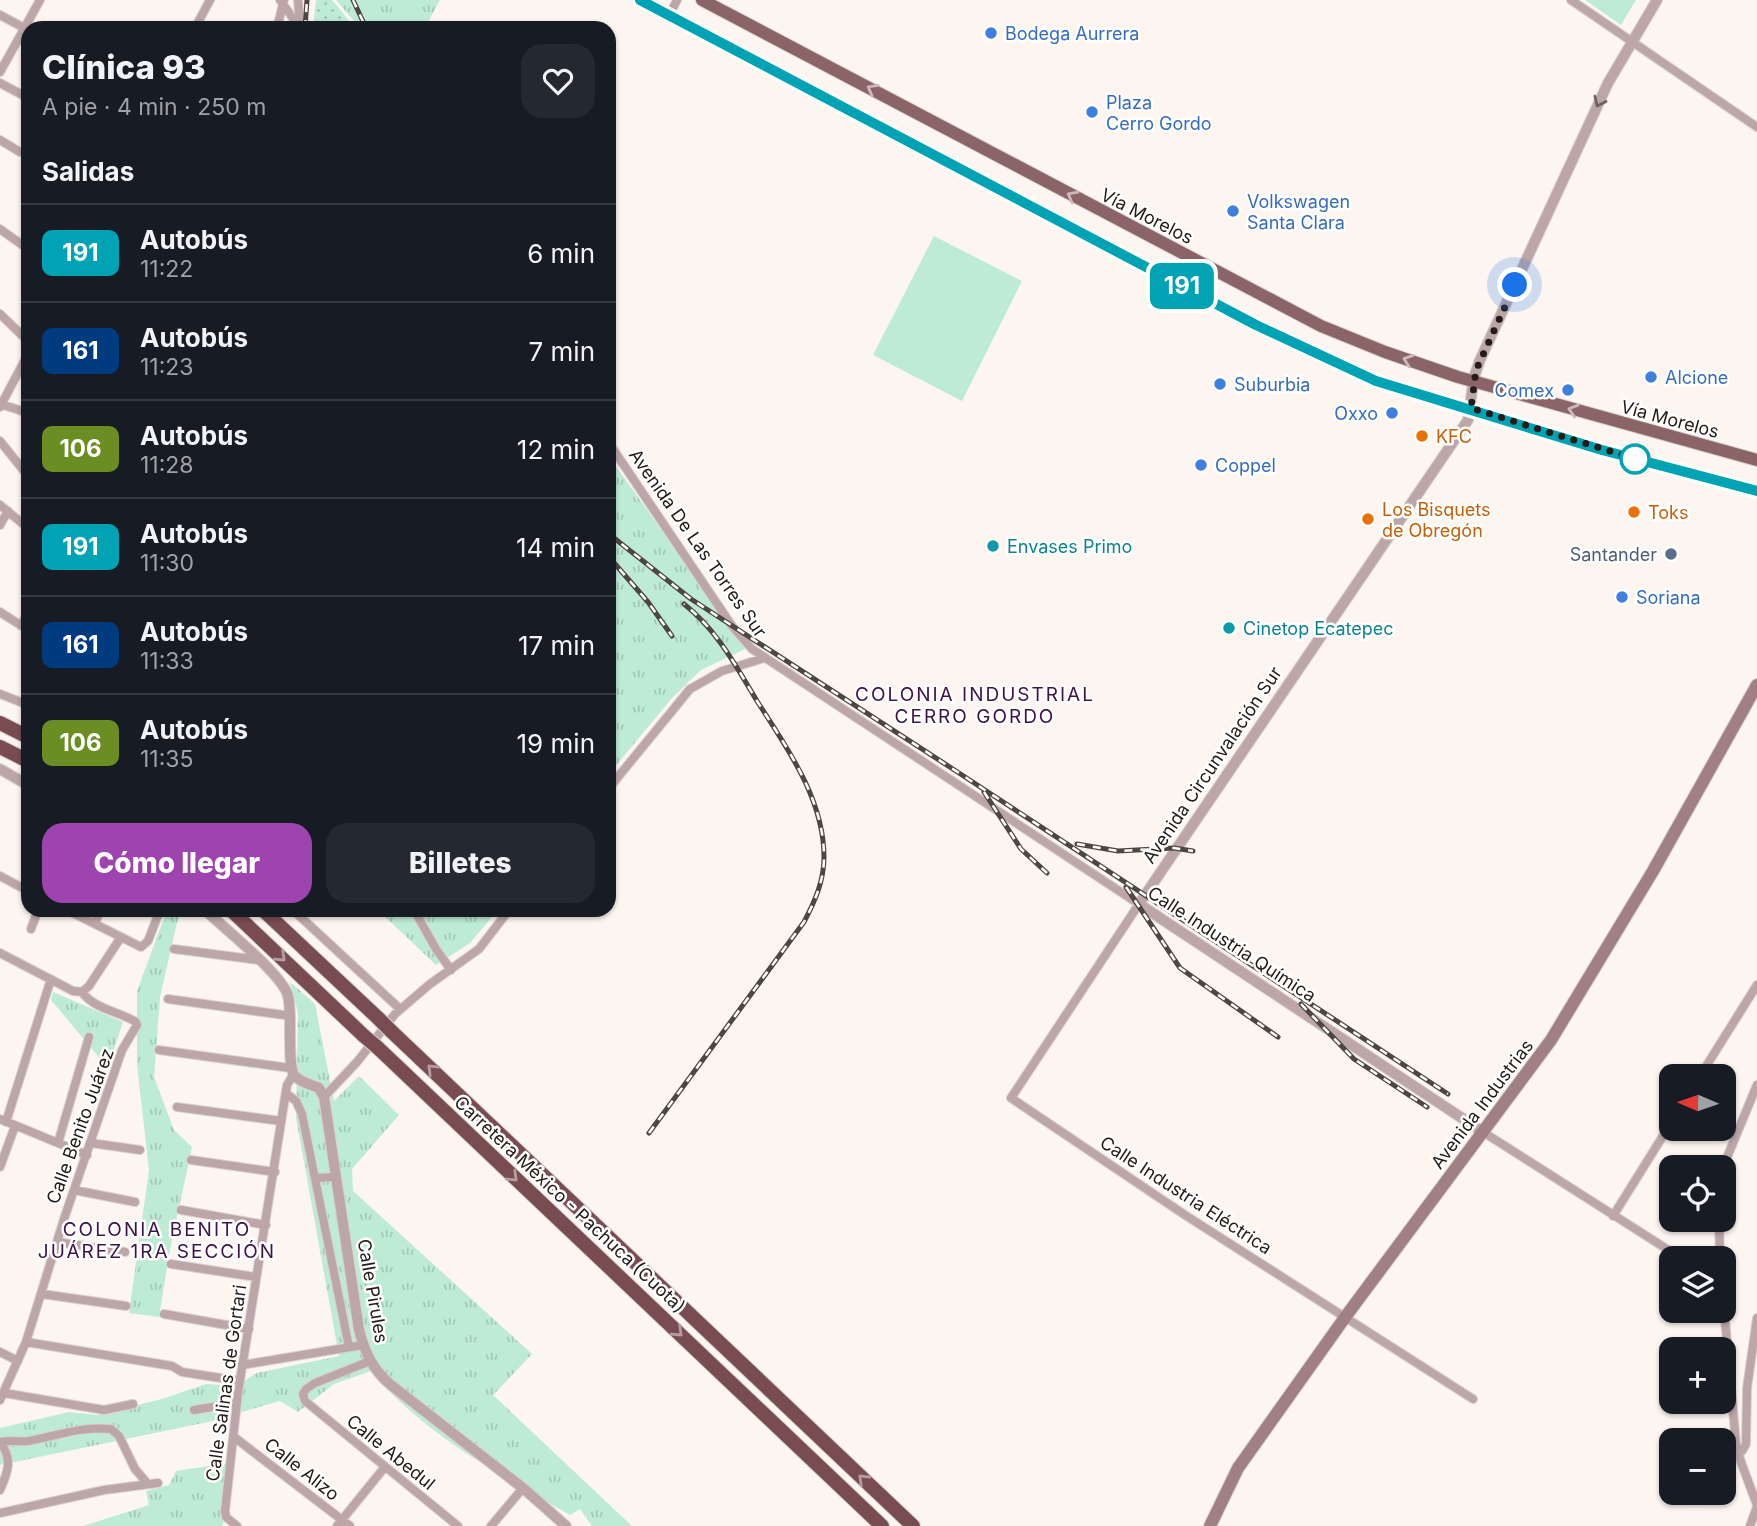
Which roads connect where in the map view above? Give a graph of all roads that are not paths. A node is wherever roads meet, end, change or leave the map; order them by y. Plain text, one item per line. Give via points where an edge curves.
1 (40, 0) edge
2 (210, 0) edge
3 (298, 0) edge
4 (640, 0) edge
5 (677, 0) edge
6 (702, 0) edge
7 (1571, 0) edge
8 (1657, 0) edge
9 (282, 1) edge
10 (0, 15) edge
11 (669, 16) junction
12 (30, 21) edge
13 (199, 21) edge
14 (278, 21) edge
15 (295, 21) edge
16 (300, 21) edge
17 (21, 26) edge
18 (21, 37) edge
19 (1631, 42) junction
20 (0, 72) edge
21 (0, 83) edge
22 (21, 94) edge
23 (1757, 127) edge
24 (0, 140) edge
25 (20, 152) dead end
26 (0, 229) edge
27 (21, 244) edge
28 (0, 314) edge
29 (21, 334) edge
30 (21, 367) edge
31 (1473, 381) junction
32 (1, 406) edge
33 (1471, 408) junction
34 (21, 411) edge
35 (0, 441) edge
36 (616, 453) edge
37 (1757, 460) edge
38 (21, 467) edge
39 (1757, 491) edge
40 (0, 505) edge
41 (8, 511) junction
42 (21, 521) edge
43 (0, 525) edge
44 (0, 612) edge
45 (21, 625) edge
46 (764, 658) junction
47 (1757, 685) edge
48 (0, 694) edge
49 (21, 702) edge
50 (0, 723) edge
51 (21, 734) edge
52 (0, 747) edge
53 (21, 758) edge
54 (0, 769) edge
55 (616, 779) edge
56 (21, 781) edge
57 (0, 876) edge
58 (21, 887) edge
59 (1139, 904) junction
60 (35, 917) edge
61 (81, 917) edge
62 (98, 917) edge
63 (157, 917) edge
64 (213, 917) edge
65 (238, 917) edge
66 (270, 917) edge
67 (301, 917) edge
68 (418, 917) edge
69 (504, 917) edge
70 (95, 924) junction
71 (31, 929) dead end
72 (121, 937) junction
73 (174, 949) dead end
74 (0, 953) edge
75 (259, 960) junction
76 (451, 970) junction
77 (51, 979) junction
78 (1757, 985) edge
79 (82, 992) junction
80 (168, 999) dead end
81 (400, 1009) junction
82 (291, 1016) junction
83 (89, 1037) dead end
84 (159, 1050) dead end
85 (1708, 1064) edge
86 (292, 1071) junction
87 (1757, 1085) edge
88 (286, 1093) junction
89 (324, 1097) junction
90 (1011, 1098) joint
91 (177, 1107) dead end
92 (3, 1120) edge
93 (281, 1121) junction
94 (15, 1126) junction
95 (1483, 1132) junction
96 (1660, 1141) edge
97 (58, 1143) junction
98 (91, 1143) junction
99 (140, 1150) dead end
100 (86, 1155) junction
101 (1728, 1155) edge
102 (191, 1160) dead end
103 (0, 1167) edge
104 (275, 1172) junction
105 (336, 1177) junction
106 (315, 1178) junction
107 (74, 1190) junction
108 (135, 1202) dead end
109 (181, 1210) dead end
110 (1613, 1216) junction
111 (266, 1225) junction
112 (57, 1242) junction
113 (1662, 1246) edge
114 (125, 1252) dead end
115 (171, 1264) dead end
116 (256, 1277) junction
117 (42, 1294) junction
118 (126, 1306) dead end
119 (164, 1314) dead end
120 (1346, 1316) junction
121 (1757, 1318) edge
122 (1725, 1323) edge
123 (248, 1329) junction
124 (26, 1342) junction
125 (363, 1345) junction
126 (349, 1347) junction
127 (0, 1352) edge
128 (18, 1361) junction
129 (370, 1361) junction
130 (243, 1366) junction
131 (240, 1381) junction
132 (2, 1396) edge
133 (1473, 1399) dead end
134 (237, 1403) junction
135 (133, 1404) dead end
136 (194, 1410) dead end
137 (234, 1437) junction
138 (0, 1442) edge
139 (1738, 1453) junction
140 (384, 1468) junction
141 (159, 1483) dead end
142 (148, 1485) junction
143 (523, 1488) junction
144 (0, 1490) edge
145 (1757, 1506) edge
146 (0, 1513) edge
147 (343, 1524) edge
148 (237, 1526) edge
149 (458, 1526) edge
150 (491, 1526) edge
151 (566, 1526) edge
152 (882, 1526) edge
153 (913, 1526) edge
154 (1210, 1526) edge
155 (1750, 1526) edge

1 - 12 street
2 - 13 street
3 - 16 street
4 - 11 main road
5 - 11 street
31 -> 6 main road, Vía Morelos via 1321,326
7 - 19 street
8 - 19 street, Avenida Circunvalación Sur
9 - 14 street
9 - 15 street
10 - 17 street
11 - 33 main road via 1286,340 1376,381
18 - 20 street
19 - 23 street
19 -> 31 street, Avenida Circunvalación Sur
21 - 22 street
24 - 25 street
26 - 27 street
28 - 29 street
30 - 32 street
31 - 33 street, Avenida Circunvalación Sur
37 -> 31 main road, Vía Morelos
32 - 34 street
33 - 39 main road via 1602,450
33 - 59 street, Avenida Circunvalación Sur via 1468,420
35 - 38 street
36 - 46 street, Avenida De Las Torres Sur via 735,630
40 - 41 street
41 - 42 street
41 - 43 street
44 - 45 street
46 - 55 street via 722,671 690,689
46 - 59 street, Calle Industria Química
47 - 95 main road, Avenida Industrias via 1585,985
48 - 49 street
50 - 51 highway
52 - 53 highway
54 - 56 street
57 - 58 street
59 - 90 street, Avenida Circunvalación Sur
59 - 95 street, Calle Industria Química
60 - 71 street
61 - 70 street
62 - 70 street
63 - 72 street via 144,946
64 - 75 street
65 -> 152 highway, Carretera México - Pachuca (Cuota), bridge
153 -> 66 highway, Carretera México - Pachuca (Cuota), bridge
67 - 81 street
68 - 76 street
69 - 76 street via 479,949
70 - 72 street
72 - 79 street
73 - 75 street
74 - 77 street
75 - 82 street via 286,989
76 - 81 street
77 - 79 street
77 - 92 street
78 - 85 street
79 - 98 street, Calle Benito Juárez via 91,1003 136,1023 122,1050
80 - 82 street
81 - 89 street
82 - 86 street
83 - 97 street
84 - 86 street
86 - 88 street, Calle Salinas de Gortari
86 - 89 street via 302,1082 319,1088
87 - 101 street
88 - 93 street, Calle Salinas de Gortari
88 - 106 street, Calle Pirules via 302,1114
89 - 105 street, Calle Pirules
90 - 120 street, Calle Industria Eléctrica
91 - 93 street
92 - 94 street
93 - 104 street, Calle Salinas de Gortari
94 - 97 street
94 - 103 street
95 - 110 street, Calle Industria Química
95 - 120 main road, Avenida Industrias
96 - 110 street
97 - 100 street
98 - 99 street
98 - 100 street, Calle Benito Juárez
100 - 107 street, Calle Benito Juárez
102 - 104 street
104 - 111 street, Calle Salinas de Gortari
105 - 106 street
105 - 125 street, Calle Pirules
106 - 126 street, Calle Pirules
107 - 108 street
107 - 112 street, Calle Benito Juárez
109 - 111 street
110 - 113 street, Calle Industria Química
111 - 116 street, Calle Salinas de Gortari
112 - 114 street
112 - 117 street, Calle Benito Juárez
115 - 116 street
116 - 123 street, Calle Salinas de Gortari
117 - 118 street
117 - 124 street, Calle Benito Juárez
119 - 123 street
120 - 133 street, Calle Industria Eléctrica
120 - 154 main road, Avenida Industrias via 1238,1468
121 - 139 street via 1747,1388 1746,1444
122 - 139 street
123 - 130 street, Calle Salinas de Gortari
124 - 128 street, Calle Benito Juárez
124 - 131 street
125 - 126 street
125 - 129 street, Calle Pirules
126 - 130 street
127 - 128 street
128 - 132 street, Calle Benito Juárez
129 - 140 street, Calle Abedul via 310,1385 303,1394 305,1401
129 - 143 street, Calle Pirules via 391,1385
130 - 131 street, Calle Salinas de Gortari
131 - 134 street, Calle Salinas de Gortari
132 - 135 street via 104,1410
134 - 136 street
134 - 137 street, Calle Salinas de Gortari
137 - 147 street, Calle Alizo
137 - 148 street, Calle Salinas de Gortari via 225,1511
138 - 142 street via 109,1428 115,1430
138 - 144 street via 10,1466
139 - 145 street
140 - 147 street
140 - 149 street, Calle Abedul
141 - 142 street
142 - 146 street
143 - 150 street
143 - 151 street, Calle Pirules
145 - 155 street

